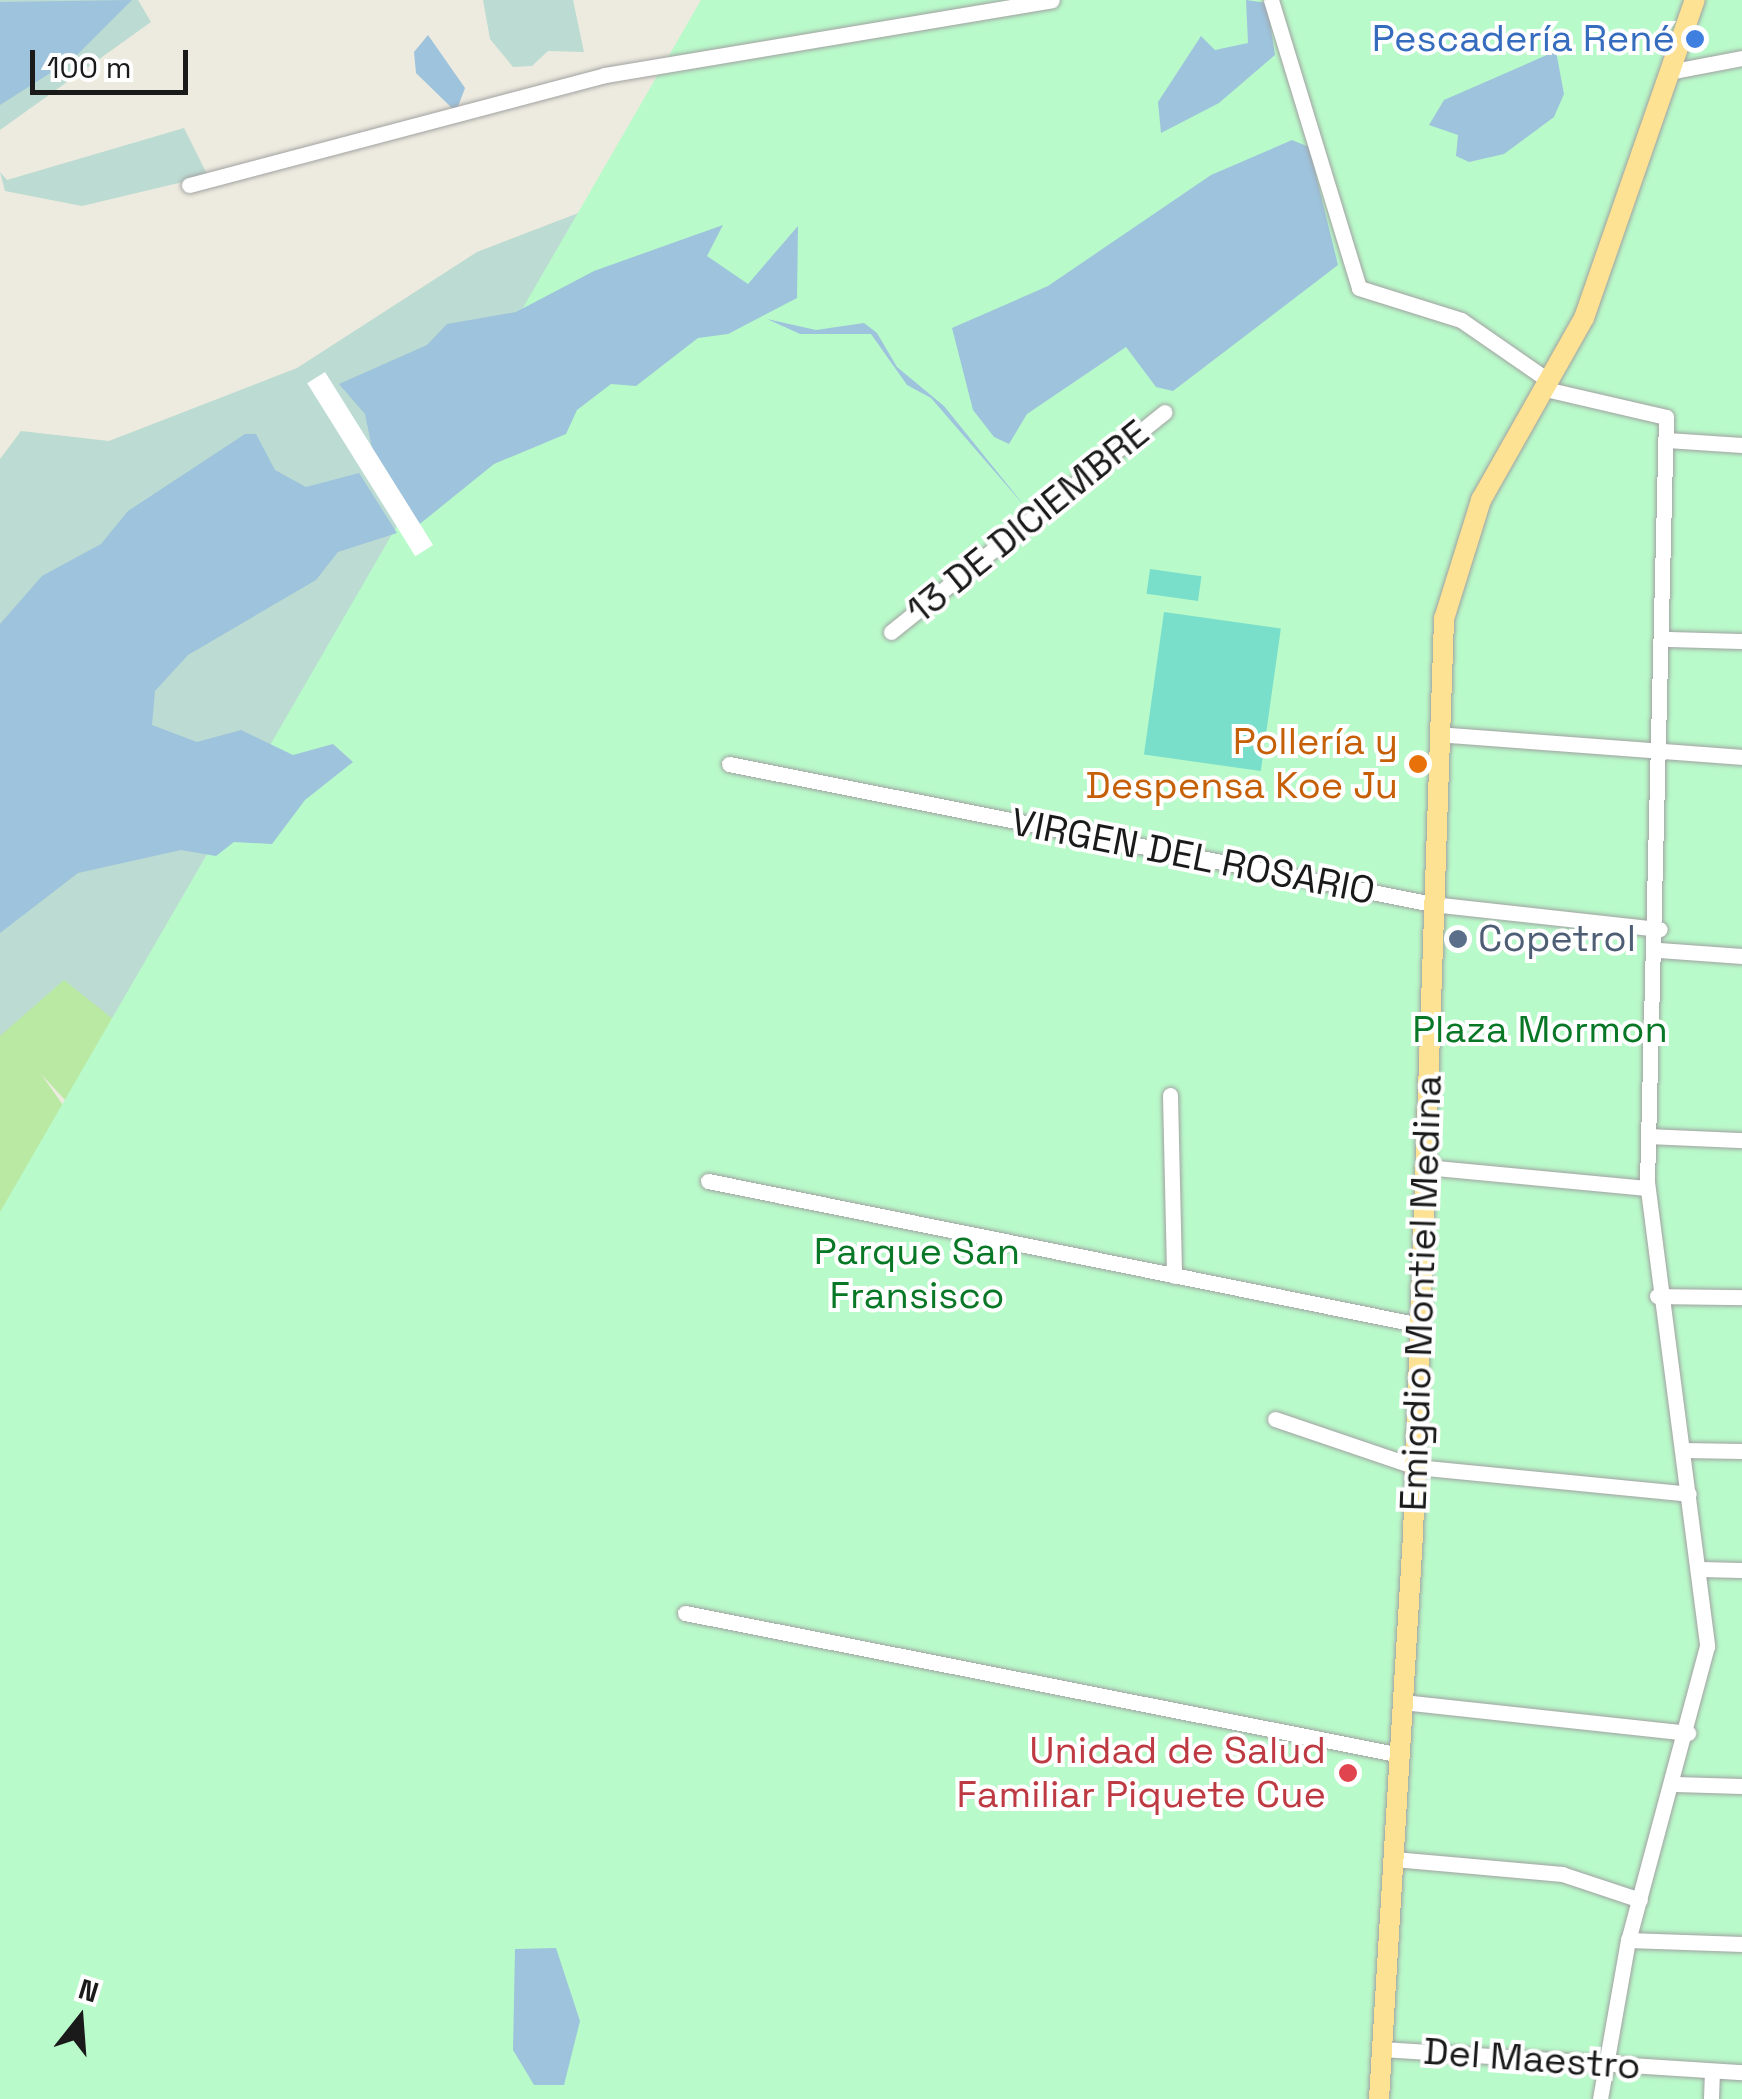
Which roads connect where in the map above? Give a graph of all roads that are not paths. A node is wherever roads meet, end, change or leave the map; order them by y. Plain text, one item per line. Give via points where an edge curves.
1 (1052, 0) edge
2 (1271, 0) edge
3 (1695, 0) edge
4 (1739, 55) edge
5 (1674, 72) junction
6 (189, 185) dead end
7 (1547, 385) junction
8 (1165, 412) dead end
9 (1670, 440) junction
10 (1742, 445) edge
11 (891, 632) dead end
12 (1667, 639) junction
13 (1742, 641) edge
14 (1437, 734) junction
15 (1664, 753) junction
16 (1742, 757) edge
17 (729, 764) dead end
18 (1432, 904) junction
19 (1660, 929) junction
20 (1659, 950) junction
21 (1742, 956) edge
22 (1170, 1095) dead end
23 (1648, 1136) junction
24 (1742, 1140) edge
25 (1424, 1167) junction
26 (708, 1181) dead end
27 (1648, 1188) junction
28 (1174, 1276) junction
29 (1658, 1296) junction
30 (1742, 1297) edge
31 (1420, 1325) junction
32 (1276, 1418) dead end
33 (1683, 1450) junction
34 (1742, 1451) edge
35 (1416, 1467) junction
36 (1689, 1494) junction
37 (1699, 1569) junction
38 (1742, 1570) edge
39 (685, 1613) dead end
40 (1404, 1702) junction
41 (1688, 1732) junction
42 (1401, 1754) junction
43 (1674, 1784) junction
44 (1742, 1786) edge
45 (1394, 1859) junction
46 (1640, 1900) junction
47 (1628, 1940) junction
48 (1742, 1944) edge
49 (1382, 2050) junction
50 (1602, 2065) junction
51 (1712, 2070) junction
52 (1742, 2072) edge
53 (1380, 2099) edge
54 (1600, 2099) edge
55 (1711, 2099) edge

1 - 6 street via 605,75
2 - 7 street via 1358,288 1460,320
3 - 5 main road, Emigdio Montiel Medina
4 - 5 street
5 - 7 main road, Emigdio Montiel Medina via 1627,176 1584,318
7 - 9 street via 1666,417
7 - 14 main road, Emigdio Montiel Medina via 1481,500 1458,561 1444,619
8 - 11 street, 13 DE DICIEMBRE
9 - 10 street
9 - 12 street
12 - 13 street
12 - 15 street
14 - 15 street
14 - 18 main road, Emigdio Montiel Medina
15 - 16 street
15 - 19 street
17 - 18 street, VIRGEN DEL ROSARIO
18 - 19 street, VIRGEN DEL ROSARIO
18 - 25 main road, Emigdio Montiel Medina
19 - 20 street
20 - 21 street
20 - 23 street
22 - 28 street
23 - 24 street
23 - 27 street
25 - 27 street
25 - 31 main road, Emigdio Montiel Medina
26 - 28 street
27 - 29 street
28 - 31 street
29 - 30 street
29 - 33 street
31 - 35 main road, Emigdio Montiel Medina
32 - 35 street
33 - 34 street
33 - 36 street
35 - 36 street
35 - 40 main road, Emigdio Montiel Medina
36 - 37 street
37 - 38 street
37 - 41 street via 1707,1646
39 - 42 street
40 - 41 street
40 - 42 main road, Emigdio Montiel Medina
41 - 43 street
42 - 45 main road, Emigdio Montiel Medina
43 - 44 street
43 - 46 street
45 - 46 street via 1562,1874
45 - 49 main road, Emigdio Montiel Medina
46 - 47 street
47 - 48 street
47 - 50 street
49 - 50 street, Del Maestro
49 - 53 main road, Emigdio Montiel Medina
50 - 51 street, Del Maestro
50 - 54 street
51 - 52 street, Del Maestro
51 - 55 street

